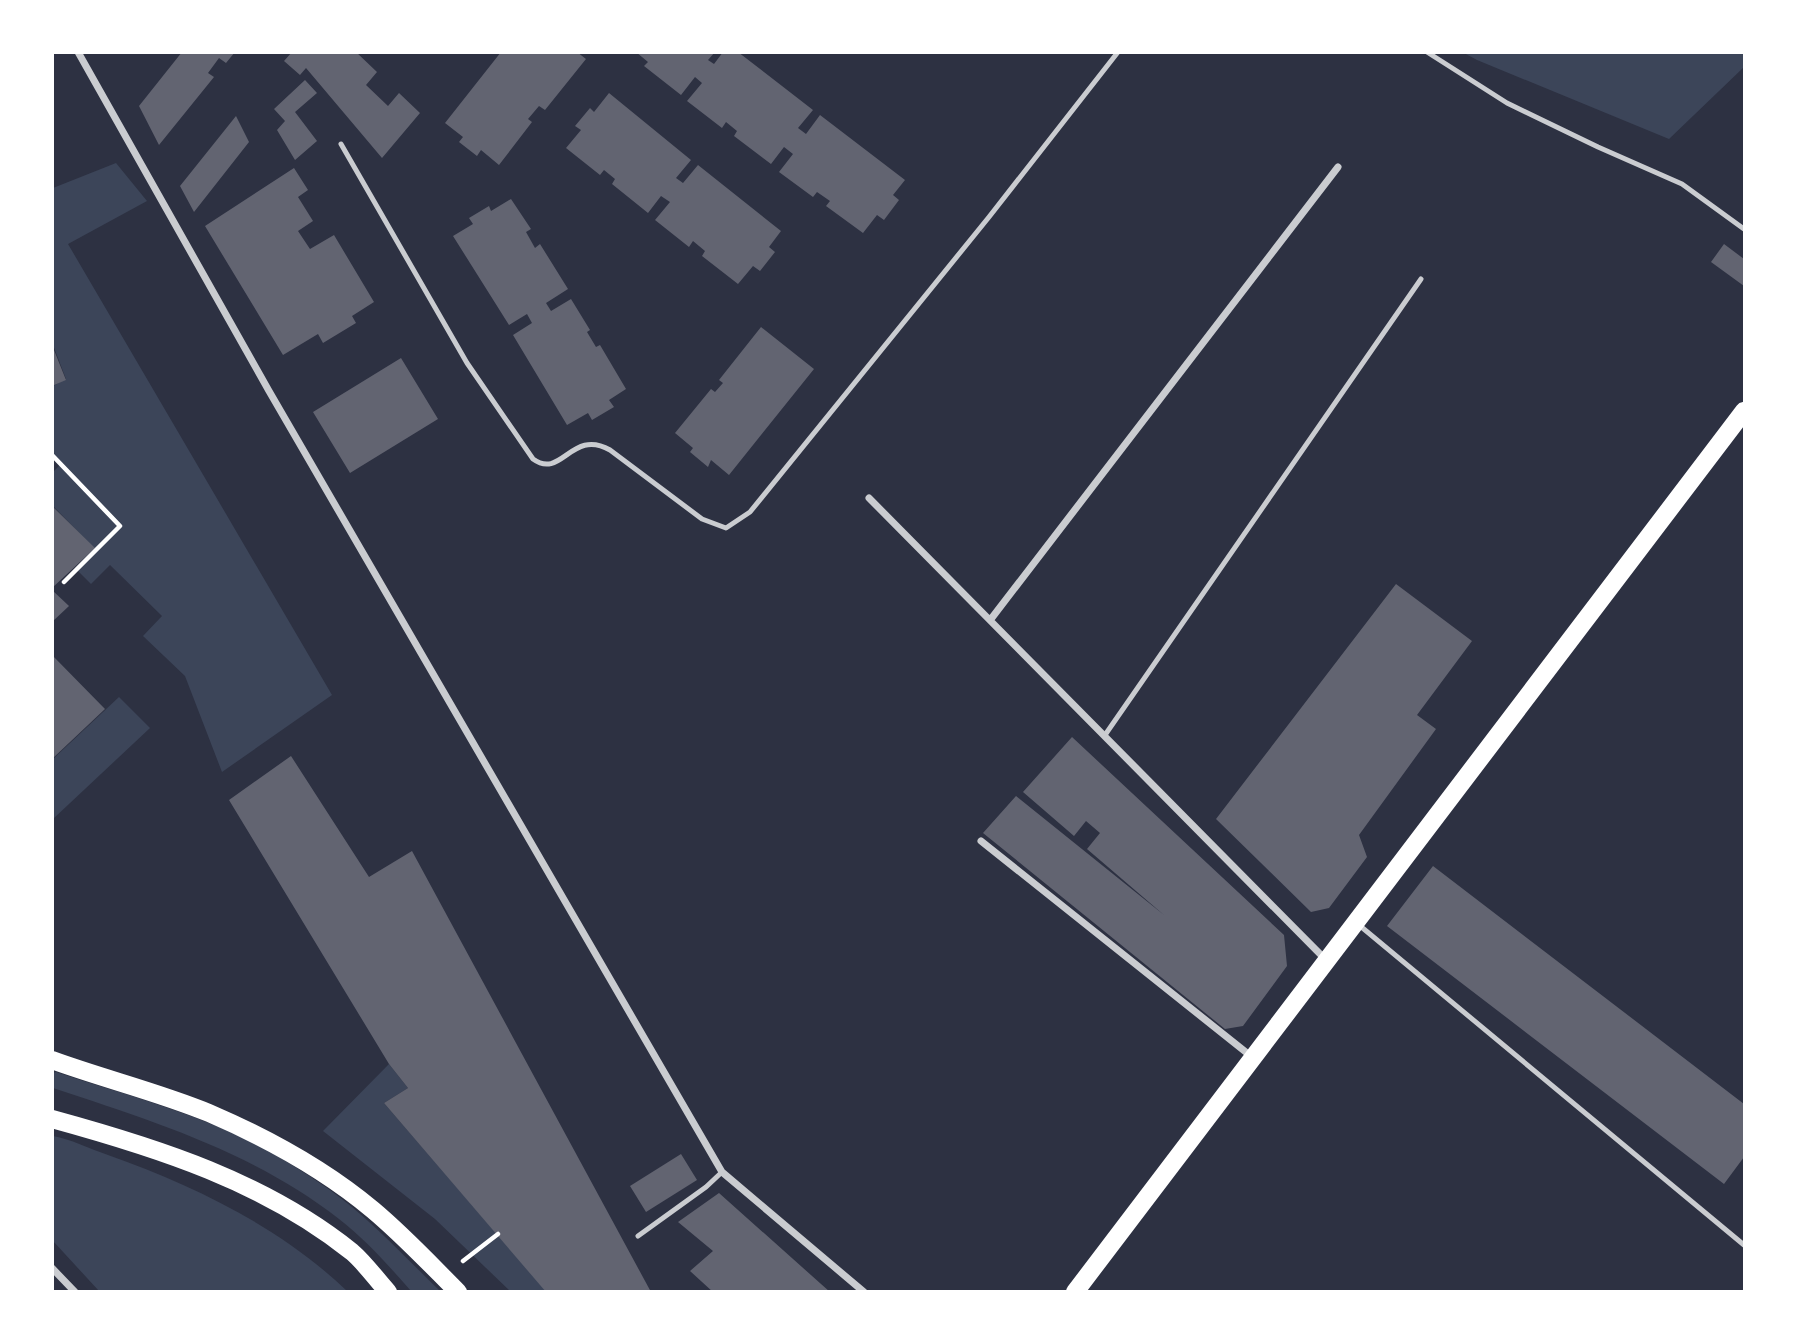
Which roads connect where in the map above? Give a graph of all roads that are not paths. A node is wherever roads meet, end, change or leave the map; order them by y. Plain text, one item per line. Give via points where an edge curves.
1 (78, 52) edge
2 (1118, 52) edge
3 (1427, 52) edge
4 (341, 144) dead end
5 (1338, 167) dead end
6 (1745, 229) edge
7 (1421, 279) dead end
8 (1745, 411) edge
9 (869, 498) dead end
10 (991, 619) junction
11 (1105, 735) junction
12 (981, 841) dead end
13 (1356, 923) junction
14 (1328, 961) junction
15 (1253, 1058) junction
16 (52, 1060) edge
17 (52, 1119) edge
18 (722, 1171) junction
19 (638, 1236) dead end
20 (1745, 1245) edge
21 (52, 1268) edge
22 (75, 1292) edge
23 (388, 1292) edge
24 (458, 1292) edge
25 (864, 1292) edge
26 (1075, 1292) edge

1 - 18 street via 269,391
2 - 4 lane via 750,512 726,528 702,519 597,443 580,446 547,465 533,459 467,363
3 - 6 lane via 1507,103 1682,184
5 - 10 street
7 - 11 lane
8 - 13 main road
9 - 10 street
10 - 11 street
11 - 14 street
12 - 15 street
13 - 14 main road
13 - 20 lane
14 - 15 main road
15 - 26 main road
16 - 24 main road via 206,1112 292,1154 372,1209
17 - 23 main road via 156,1150 278,1203 354,1254
18 - 19 lane
18 - 25 street
21 - 22 street

